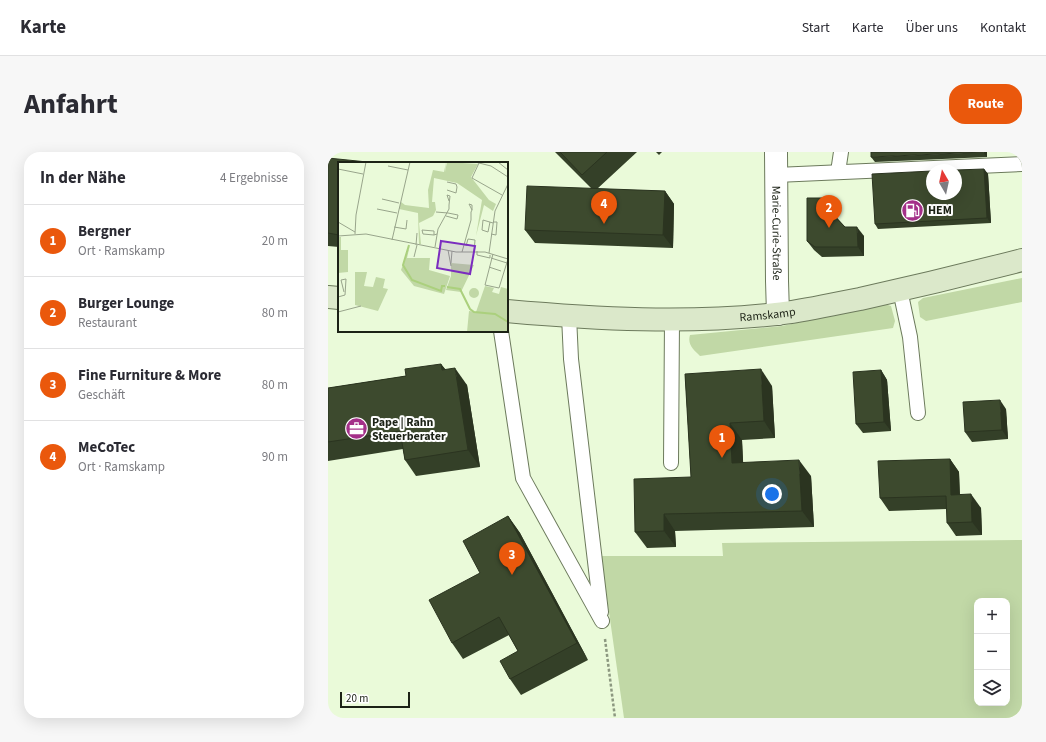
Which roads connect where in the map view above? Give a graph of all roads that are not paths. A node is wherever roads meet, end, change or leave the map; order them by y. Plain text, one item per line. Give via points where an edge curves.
1 (776, 152) edge
2 (841, 152) edge
3 (1022, 164) edge
4 (838, 172) junction
5 (776, 175) junction
6 (1022, 260) edge
7 (900, 290) junction
8 (328, 297) edge
9 (338, 298) edge
10 (508, 311) edge
11 (778, 314) junction
12 (569, 316) junction
13 (672, 320) junction
14 (501, 332) edge
15 (918, 413) dead end
16 (671, 463) dead end

1 - 5 street, Marie-Curie-Straße
2 - 4 lane
3 - 4 lane
4 - 5 lane
5 - 11 street, Marie-Curie-Straße
6 - 7 street, Ramskamp
7 - 11 street, Ramskamp
7 - 15 lane via 910,337
8 - 9 street
10 - 12 street, Ramskamp
11 - 13 street, Ramskamp
12 - 13 street, Ramskamp
12 - 14 lane via 571,359 602,621 523,478
13 - 16 lane

